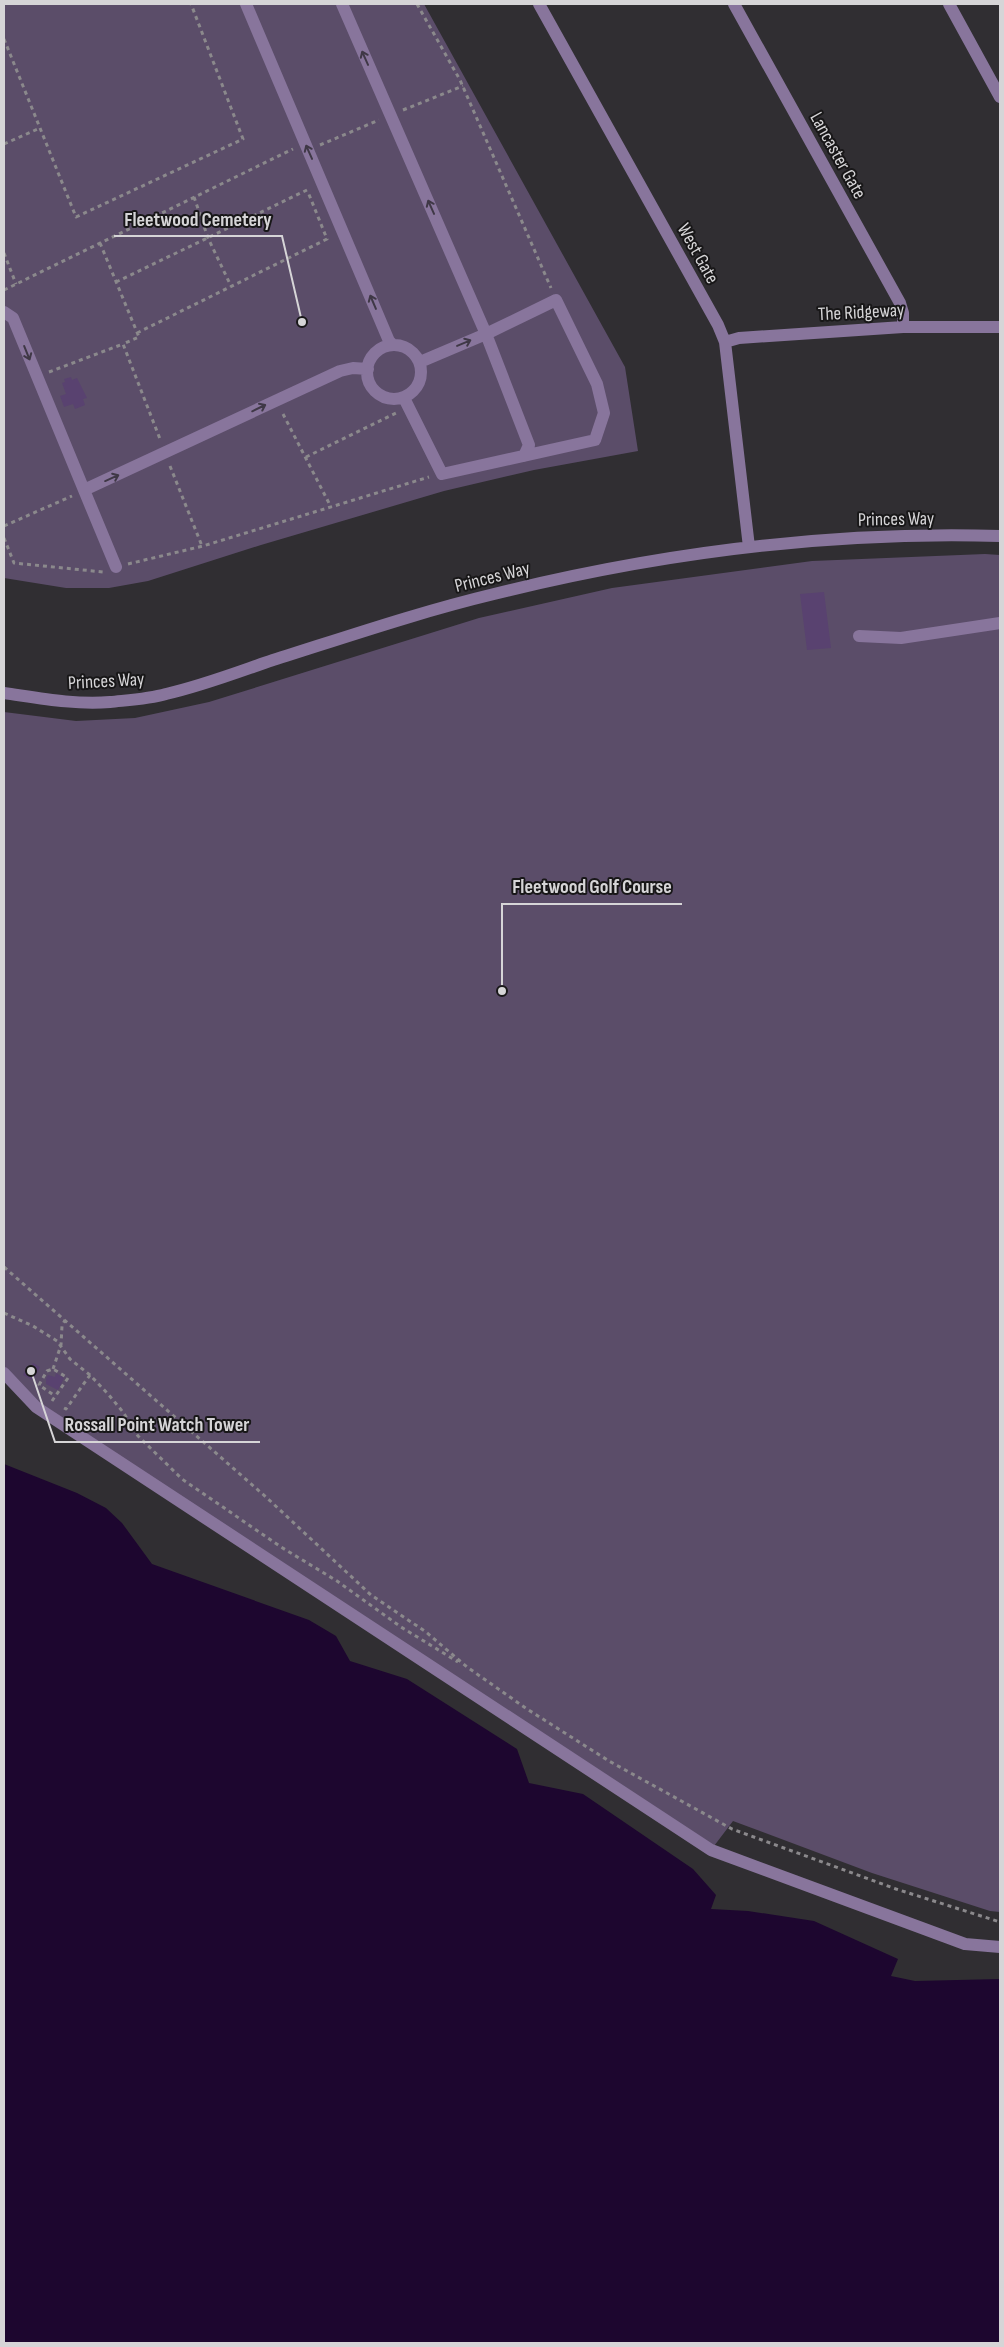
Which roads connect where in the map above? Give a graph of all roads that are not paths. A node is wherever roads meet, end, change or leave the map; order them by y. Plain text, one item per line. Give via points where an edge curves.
1 (246, 4) edge
2 (342, 4) edge
3 (539, 4) edge
4 (734, 4) edge
5 (949, 4) edge
6 (1000, 97) edge
7 (4, 312) edge
8 (904, 326) junction
9 (1000, 327) edge
10 (486, 334) junction
11 (725, 342) junction
12 (393, 345) junction
13 (420, 362) junction
14 (368, 369) junction
15 (407, 402) junction
16 (524, 456) junction
17 (84, 490) junction
18 (1000, 536) edge
19 (749, 547) junction
20 (116, 567) road end
21 (1000, 623) edge
22 (860, 636) dead end
23 (4, 693) edge
24 (4, 1373) edge
25 (1000, 1948) edge

12 -> 1 street
10 -> 2 street
3 - 11 street, West Gate
4 - 8 street, Lancaster Gate via 900,302
5 - 6 street
7 -> 17 street via 13,318
8 - 9 street, The Ridgeway
8 - 11 street, The Ridgeway via 739,338
13 -> 10 street
10 - 16 street via 529,444
10 - 16 street via 556,300 597,384 604,413 596,440
11 - 19 street, West Gate
12 - 13 street via 409,350
12 - 14 street via 380,350
13 - 15 street via 419,384
14 - 15 street via 371,386 380,395
17 -> 14 street via 340,371
15 - 16 street via 442,474
17 - 20 street
18 - 19 street, Princes Way via 838,538
19 - 23 street, Princes Way via 571,576 493,594 410,616 165,695 108,702 56,701
21 - 22 street via 901,638
24 - 25 street via 36,1407 712,1850 965,1944

